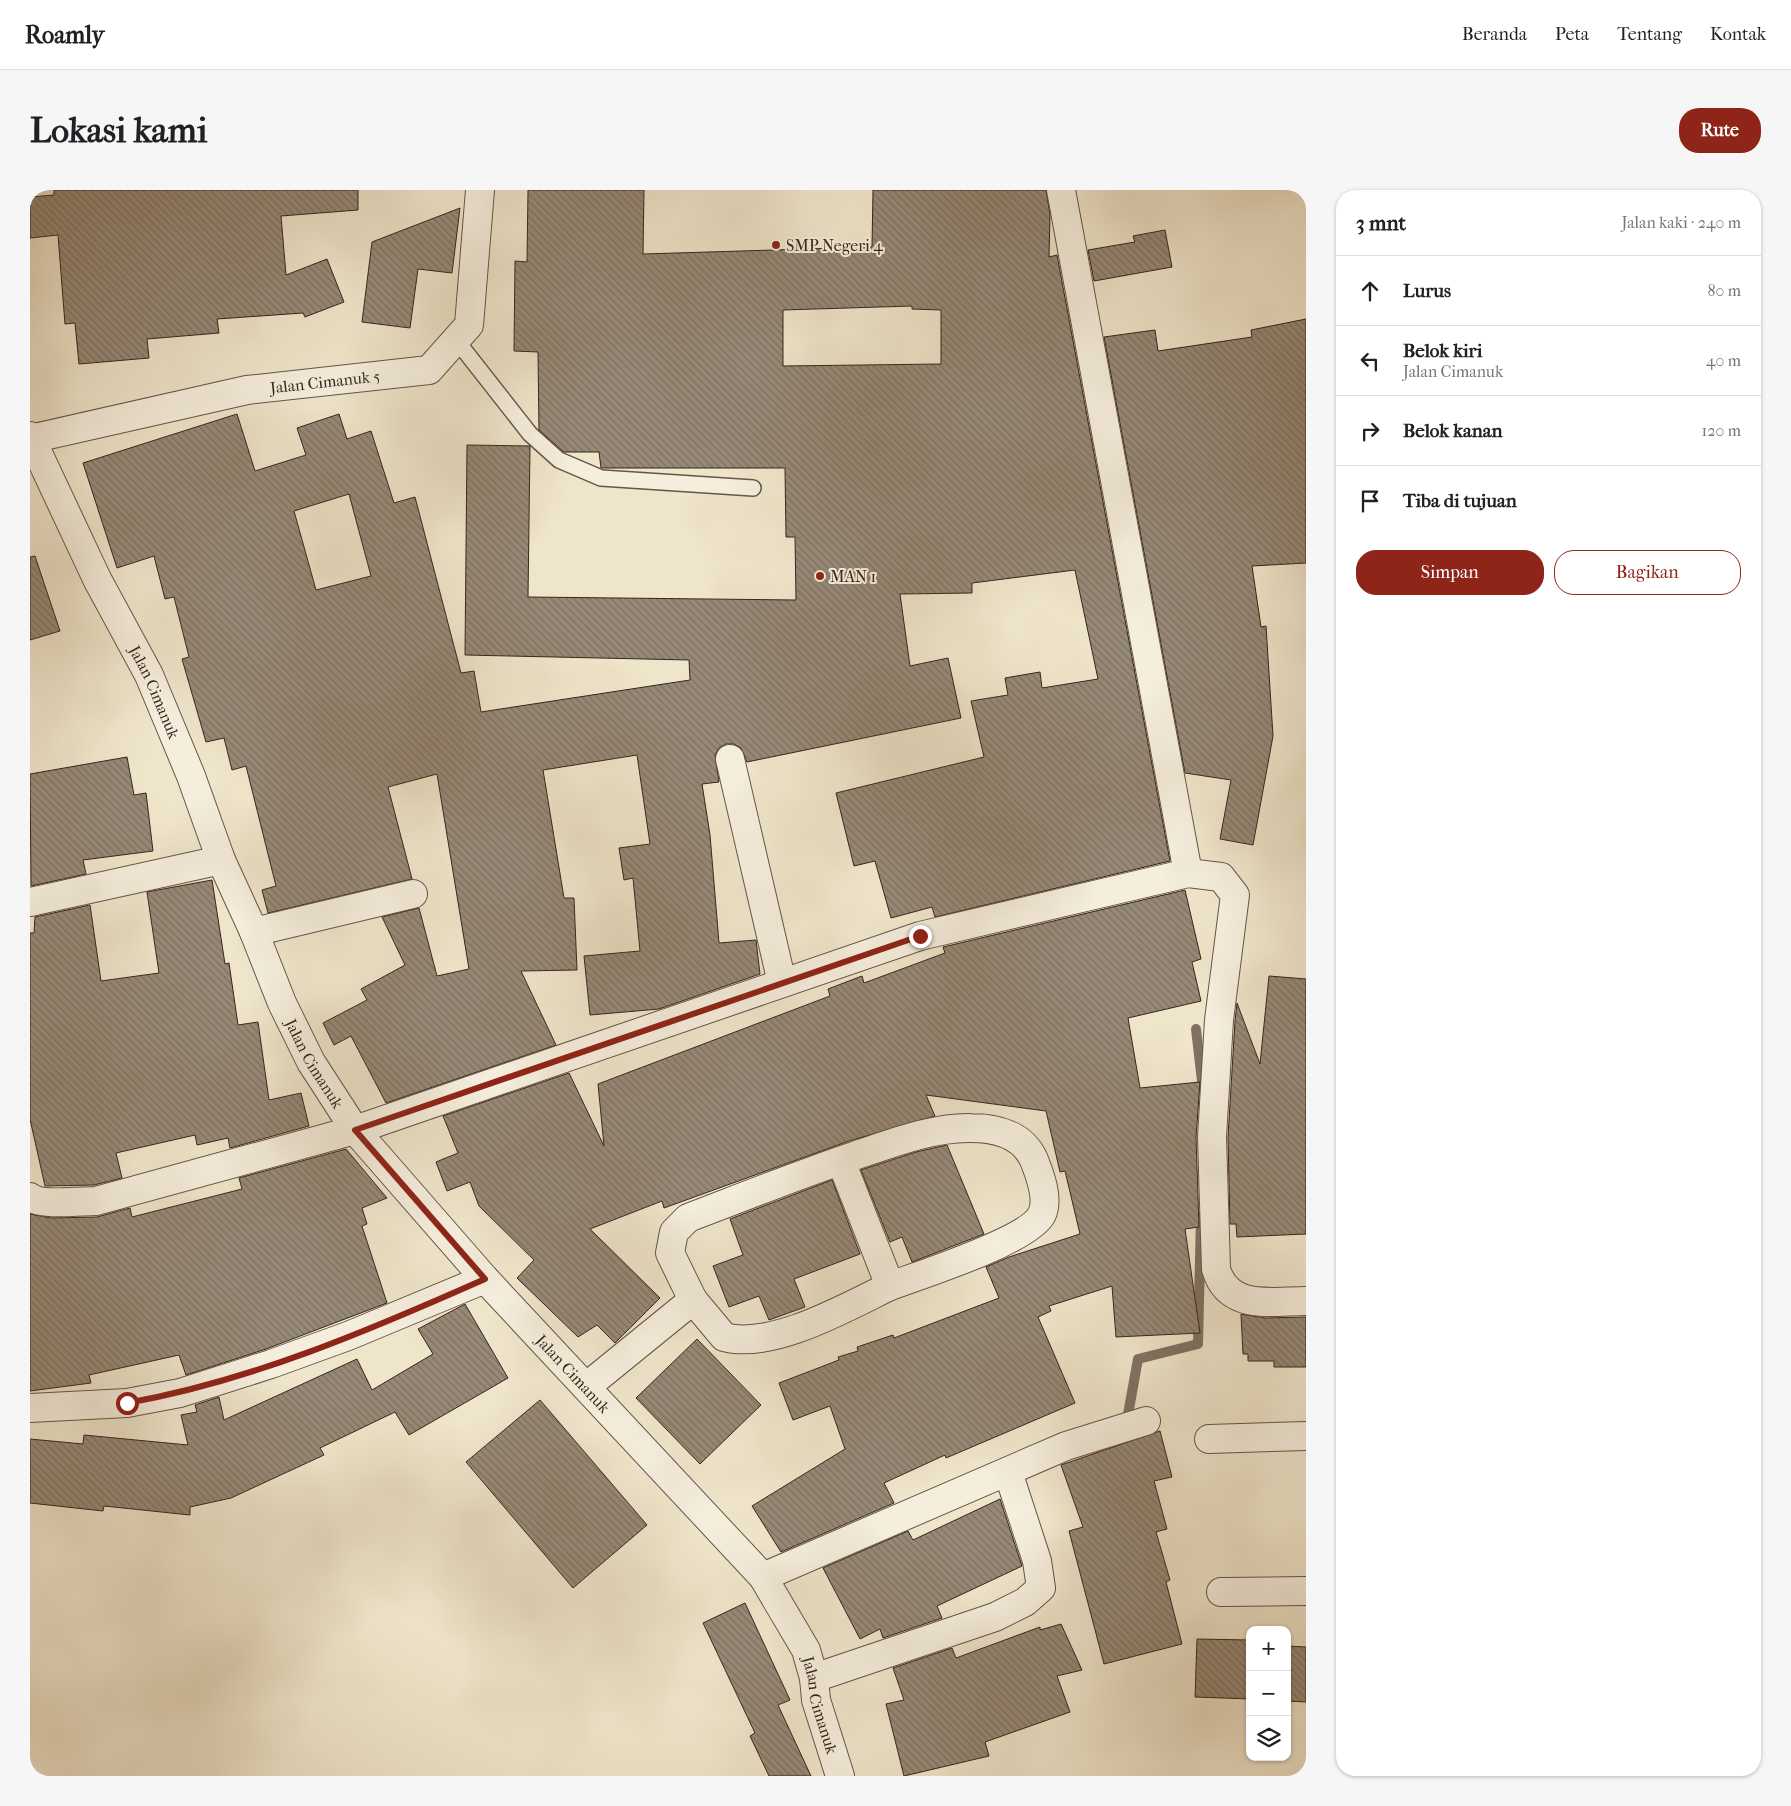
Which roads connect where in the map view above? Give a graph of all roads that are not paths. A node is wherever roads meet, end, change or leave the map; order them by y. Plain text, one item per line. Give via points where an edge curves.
1 (480, 190) edge
2 (1061, 190) edge
3 (457, 341) junction
4 (31, 438) edge
5 (753, 488) dead end
6 (730, 759) dead end
7 (221, 860) junction
8 (1188, 872) junction
9 (413, 894) dead end
10 (30, 902) edge
11 (254, 932) junction
12 (782, 983) junction
13 (355, 1130) junction
14 (841, 1161) junction
15 (30, 1197) edge
16 (485, 1279) junction
17 (890, 1286) junction
18 (693, 1300) junction
19 (1306, 1301) edge
20 (586, 1387) junction
21 (30, 1408) edge
22 (1146, 1421) dead end
23 (1306, 1436) edge
24 (1209, 1439) dead end
25 (1008, 1472) junction
26 (763, 1577) junction
27 (1306, 1591) edge
28 (1221, 1592) dead end
29 (814, 1678) junction
30 (840, 1776) edge

1 - 3 street, Jalan Cimanuk 5 via 469,325
2 - 8 street
3 - 4 street, Jalan Cimanuk 5 via 429,370 246,390
3 - 5 lane via 530,434 559,460 601,478
4 - 7 street, Jalan Cimanuk via 97,579 149,675 191,776
6 - 12 street
7 - 10 street
7 - 11 street, Jalan Cimanuk
8 - 12 street via 920,936
8 - 19 street via 1221,877 1235,895 1219,1020 1212,1137 1216,1269 1220,1282 1232,1295 1246,1301
9 - 11 street
11 - 13 street, Jalan Cimanuk via 282,1003 311,1062
12 - 13 street
13 - 15 street via 96,1201 53,1202 32,1200
13 - 16 street, Jalan Cimanuk
14 - 17 street
14 - 17 street via 912,1136 971,1128 1016,1137 1030,1150 1039,1172 1045,1205 1041,1216 1027,1230 953,1263
14 - 18 street via 688,1218 674,1232 670,1253
16 - 20 street, Jalan Cimanuk
16 - 21 street via 348,1336 180,1394 127,1403
17 - 18 street via 800,1330 746,1339 724,1336
18 - 20 street
20 - 26 street, Jalan Cimanuk
22 - 25 street via 1066,1446
23 - 24 street
25 - 26 street
25 - 29 street via 1037,1561 1041,1588 1024,1602 995,1617
26 - 29 street, Jalan Cimanuk via 806,1650
27 - 28 street
29 - 30 street, Jalan Cimanuk via 816,1700

